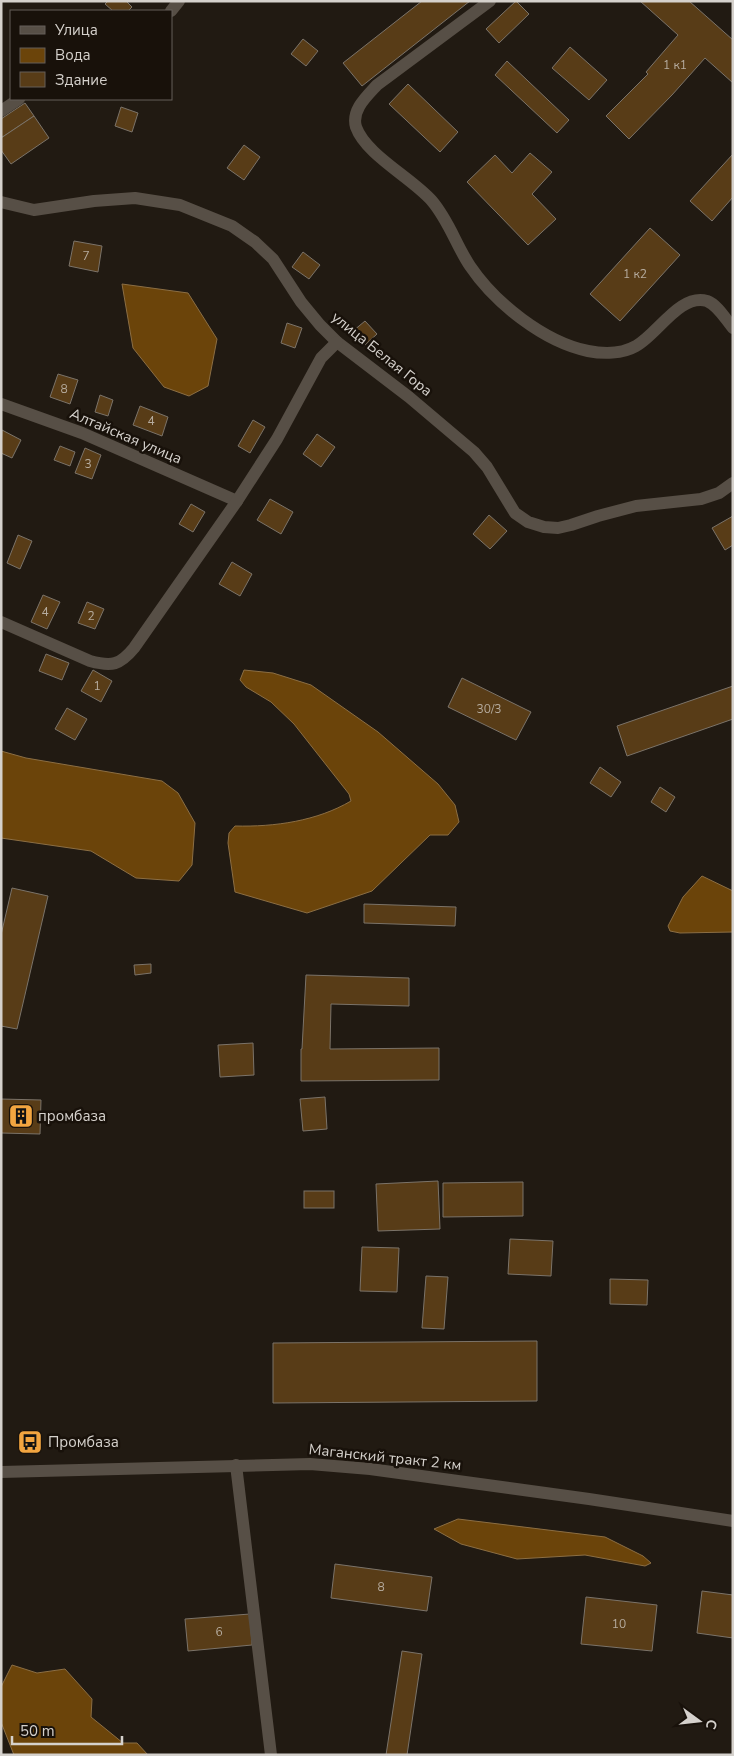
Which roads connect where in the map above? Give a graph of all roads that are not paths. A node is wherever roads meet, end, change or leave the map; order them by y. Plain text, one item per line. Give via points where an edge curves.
1 (490, 1) edge
2 (18, 100) edge
3 (1, 111) edge
4 (1, 202) edge
5 (733, 328) edge
6 (337, 342) junction
7 (1, 404) edge
8 (733, 483) edge
9 (237, 501) junction
10 (1, 622) edge
11 (236, 1465) junction
12 (1, 1472) edge
13 (733, 1522) edge
14 (272, 1755) edge

1 - 5 street via 377,85 362,100 356,113 356,126 362,137 432,202 450,226 470,266 494,296 533,327 558,340 586,351 620,352 636,347 652,335 679,307 699,301 707,301 716,307
2 - 3 street
4 - 6 street, улица Белая Гора via 34,210 135,198 180,205 210,216 232,226 273,259 301,302
6 - 8 street, улица Белая Гора via 468,446 487,468 515,513 528,522 558,528 636,506 701,499 720,493
6 - 9 street via 320,358 277,439
7 - 9 street, Алтайская улица via 82,433
9 - 10 street via 134,648 115,664 90,661
11 - 12 street, Маганский тракт 2 км
11 - 13 street, Маганский тракт 2 км via 310,1464 370,1469
11 - 14 street

